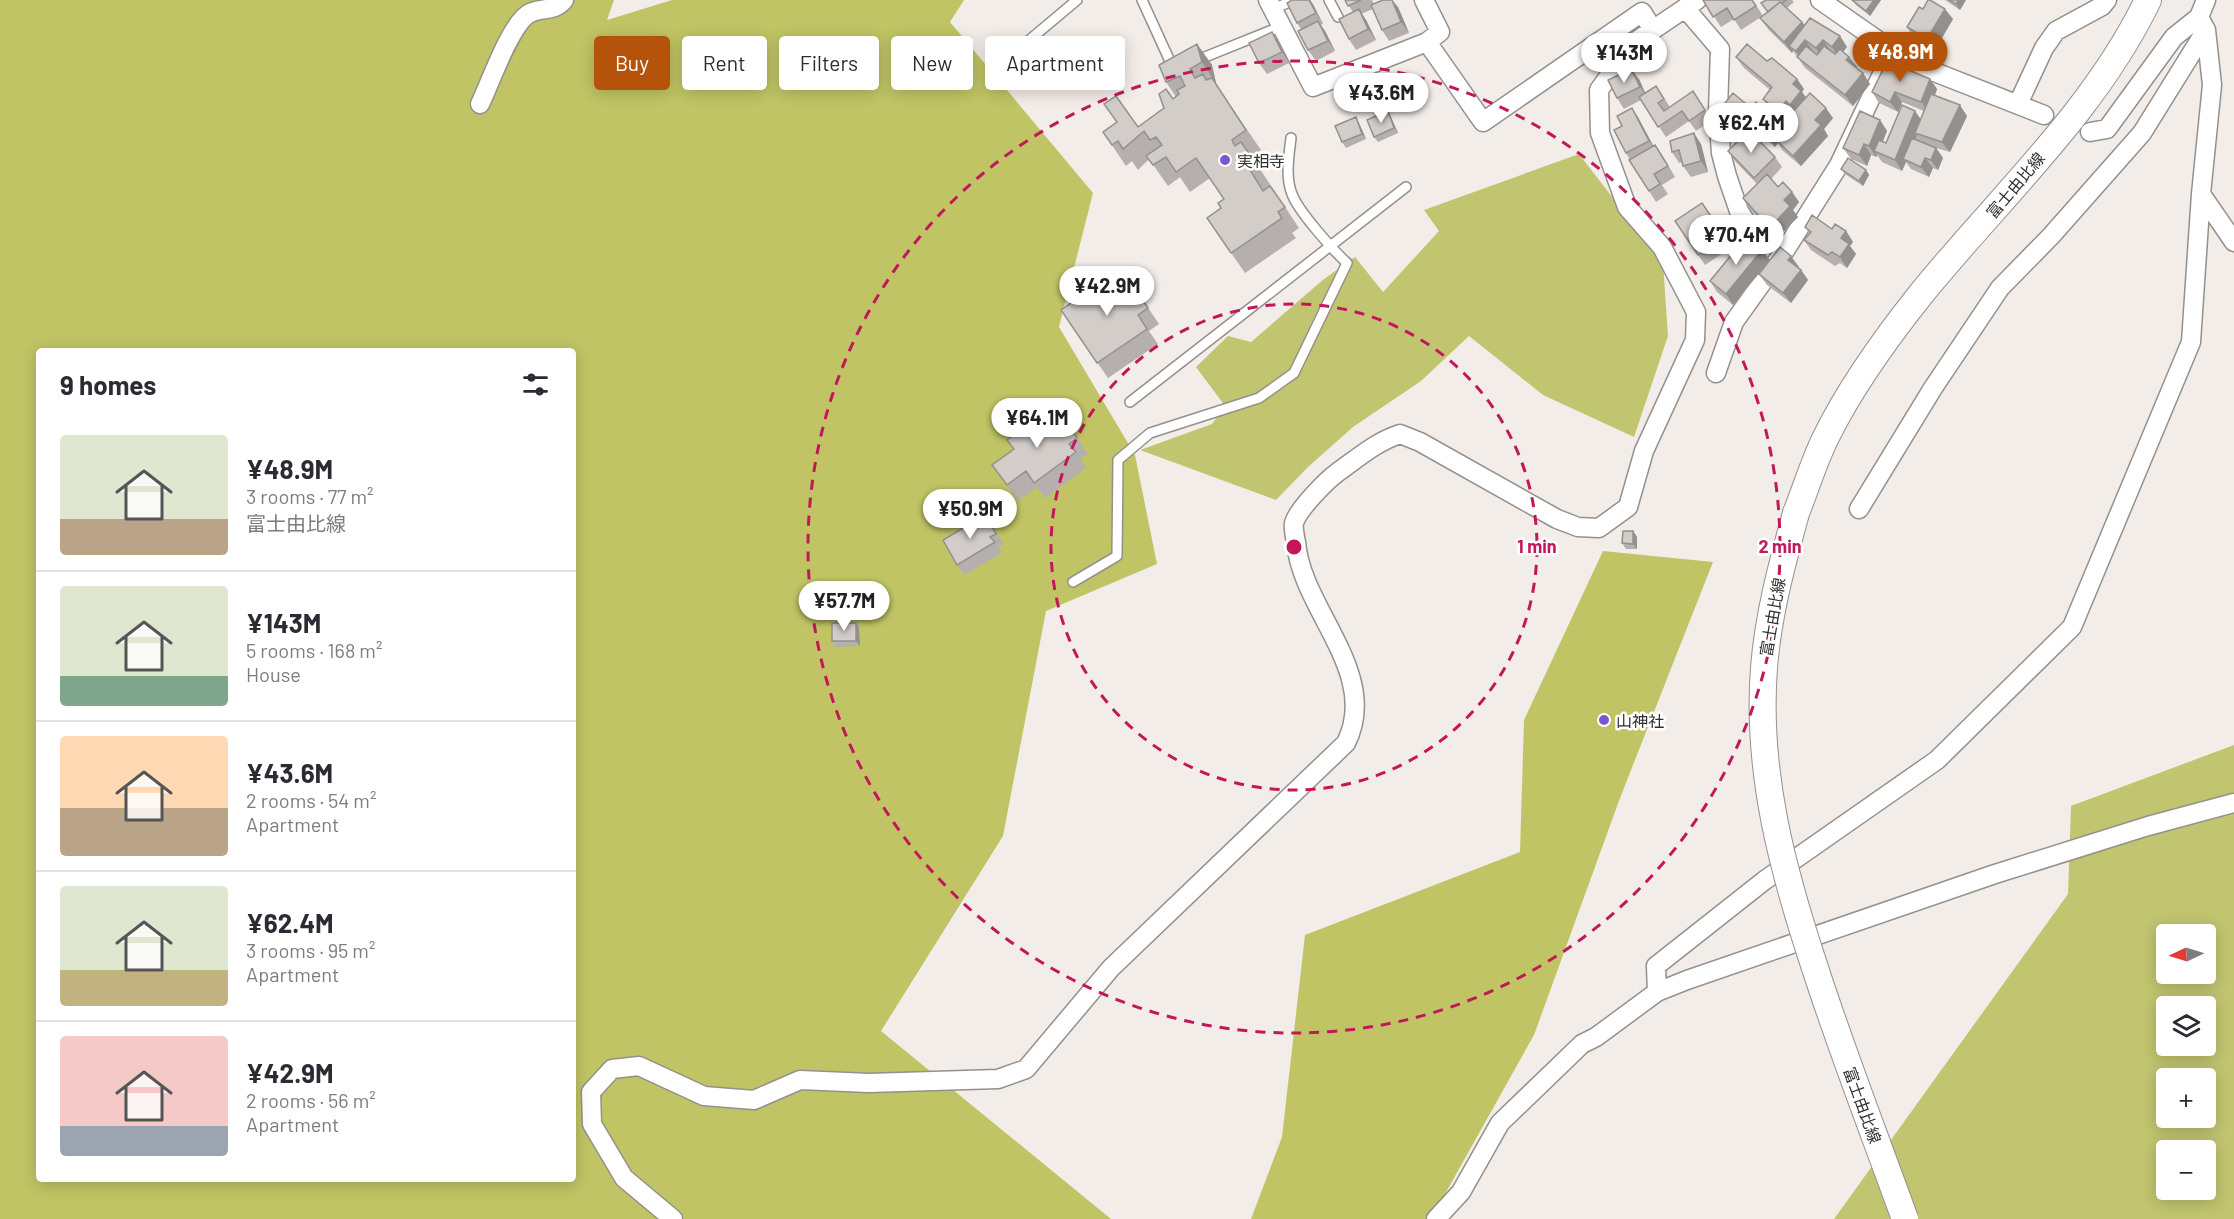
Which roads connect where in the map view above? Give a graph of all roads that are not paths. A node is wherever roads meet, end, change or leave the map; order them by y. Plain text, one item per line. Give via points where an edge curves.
1 (564, 0) edge
2 (1077, 0) edge
3 (1142, 0) edge
4 (1294, 0) edge
5 (1329, 0) edge
6 (1424, 0) edge
7 (1820, 0) edge
8 (2107, 0) edge
9 (2148, 0) edge
10 (1691, 4) edge
11 (1271, 5) edge
12 (2204, 16) edge
13 (1338, 17) edge
14 (1282, 26) junction
15 (1653, 30) junction
16 (1034, 36) edge
17 (1427, 42) junction
18 (1893, 51) junction
19 (480, 104) dead end
20 (2018, 104) junction
21 (2044, 115) dead end
22 (2090, 132) dead end
23 (1291, 138) dead end
24 (1406, 187) dead end
25 (2201, 194) junction
26 (2234, 242) edge
27 (1329, 246) junction
28 (1786, 249) junction
29 (1716, 373) dead end
30 (1130, 402) dead end
31 (1859, 509) dead end
32 (1073, 582) dead end
33 (2234, 803) edge
34 (1657, 992) junction
35 (674, 1219) edge
36 (1436, 1219) edge
37 (1905, 1219) edge

1 - 19 street via 558,8 529,13 517,26
2 - 16 lane
3 - 14 lane via 1174,70
4 - 11 lane
5 - 13 lane
6 - 17 street via 1440,32
7 - 18 street
8 - 20 street via 2056,31
9 - 37 main road, 富士由比線, bridge via 2138,22 2087,99 1921,294 1865,370 1825,437 1796,513 1774,592 1764,668 1763,740 1772,816 1788,887 1827,1007
10 - 15 street
10 - 28 street via 1720,49 1721,153 1739,211 1748,225
11 - 14 street
12 - 22 street via 2174,37 2107,129
12 - 25 street via 2212,85
12 - 31 street via 2142,133 2000,288
14 - 17 street via 1313,87
15 - 17 street via 1642,12 1483,122
15 - 35 street via 1632,44 1599,90 1600,133 1627,207 1662,247 1696,312 1695,340 1644,451 1628,507 1599,528 1578,526 1557,519 1400,434 1381,440 1322,484 1294,523 1297,558 1345,665 1357,704 1354,727 1346,743 1111,968 1026,1069 998,1079 869,1083 800,1080 754,1100 704,1096 639,1066 612,1069 591,1092 592,1124 624,1178
18 - 20 street via 1927,69
18 - 28 street via 1839,165
20 - 21 street
23 - 27 lane via 1288,163 1292,194
24 - 27 lane
25 - 26 street
25 - 34 street via 2191,342 2072,627 1937,760 1765,880 1656,966
27 - 30 lane
27 - 32 lane via 1347,263 1294,373 1259,398 1150,433 1118,460 1117,556
28 - 29 street via 1734,322
33 - 34 street via 1995,874
34 - 36 street via 1582,1044 1500,1123 1461,1192

